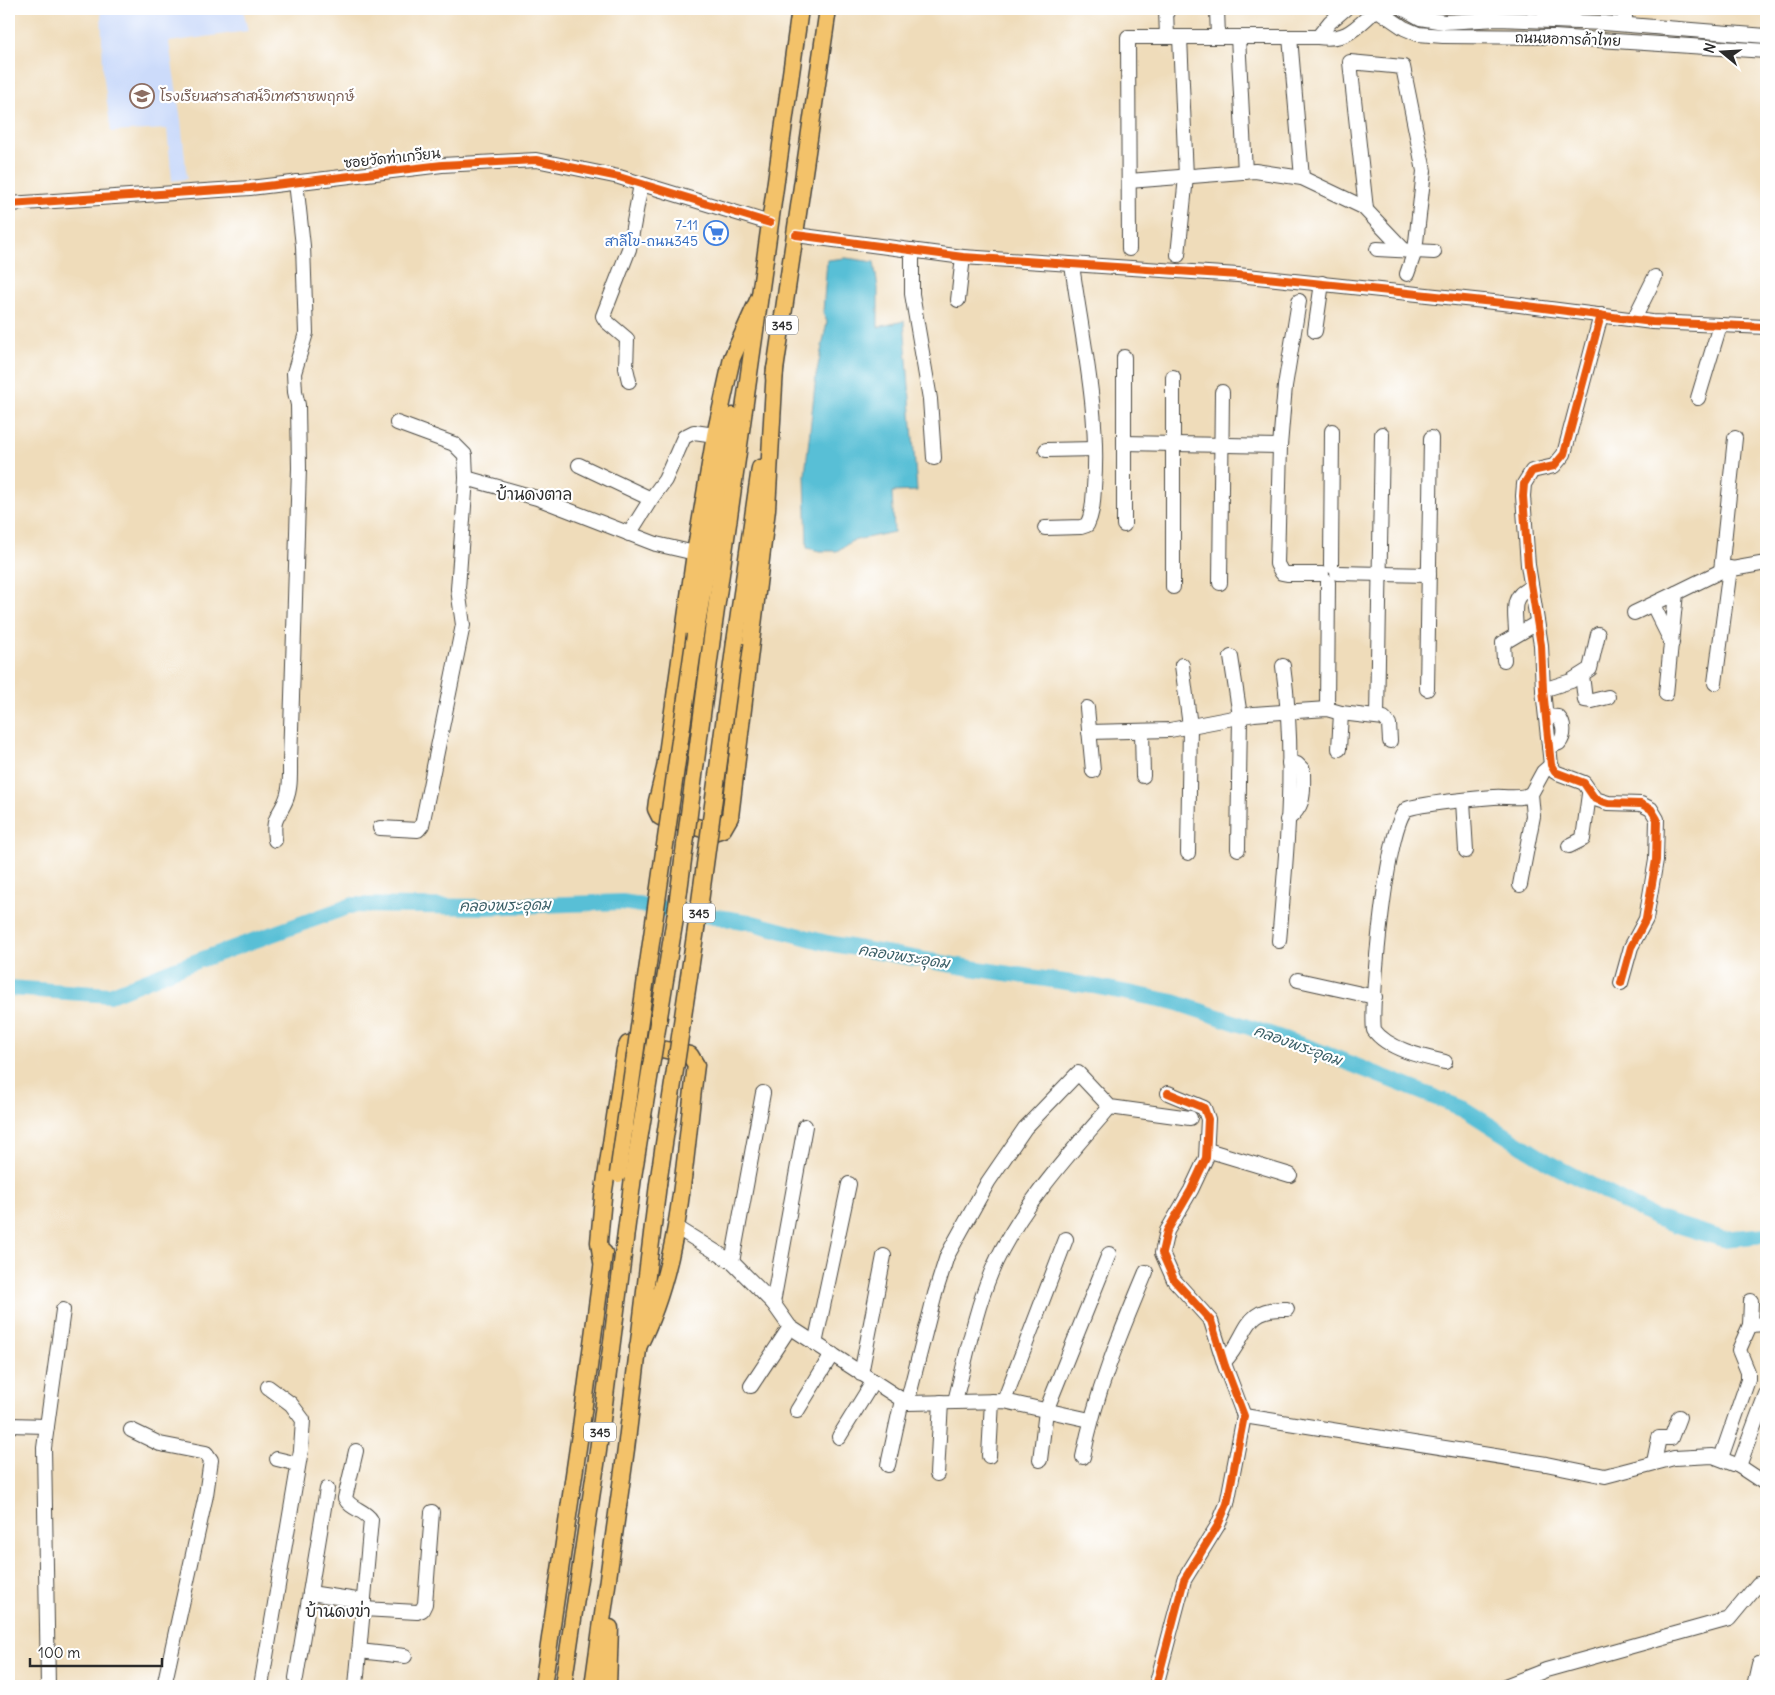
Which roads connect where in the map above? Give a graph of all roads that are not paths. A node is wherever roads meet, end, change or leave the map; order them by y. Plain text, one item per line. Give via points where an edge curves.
1 (800, 9) edge
2 (828, 9) edge
3 (1166, 9) edge
4 (1217, 9) edge
5 (1345, 9) edge
6 (1376, 9) edge
7 (1404, 9) edge
8 (1625, 9) edge
9 (1625, 24) junction
10 (1766, 36) edge
11 (1174, 37) junction
12 (1218, 37) junction
13 (1290, 37) junction
14 (1238, 38) junction
15 (1318, 38) junction
16 (1766, 51) edge
17 (1245, 172) junction
18 (1186, 177) junction
19 (1302, 178) junction
20 (1129, 180) junction
21 (296, 182) junction
22 (641, 184) junction
23 (9, 204) edge
24 (1366, 210) junction
25 (770, 223) junction
26 (796, 235) junction
27 (1129, 248) dead end
28 (1377, 249) dead end
29 (912, 250) junction
30 (1409, 251) junction
31 (1434, 252) dead end
32 (1178, 255) dead end
33 (962, 257) junction
34 (1072, 265) junction
35 (1408, 274) dead end
36 (1655, 277) dead end
37 (1322, 284) junction
38 (1300, 292) junction
39 (759, 298) junction
40 (958, 300) dead end
41 (1601, 315) junction
42 (1634, 319) junction
43 (1720, 325) junction
44 (1766, 327) edge
45 (1315, 331) dead end
46 (752, 349) junction
47 (1124, 357) dead end
48 (775, 368) junction
49 (1173, 377) dead end
50 (629, 381) dead end
51 (1222, 392) dead end
52 (1698, 398) dead end
53 (397, 423) dead end
54 (1332, 431) dead end
55 (1382, 434) dead end
56 (715, 435) junction
57 (1431, 438) dead end
58 (1735, 438) dead end
59 (1124, 443) junction
60 (1173, 444) junction
61 (1222, 445) junction
62 (1280, 446) junction
63 (1095, 449) junction
64 (1046, 450) dead end
65 (934, 458) dead end
66 (580, 465) dead end
67 (466, 478) junction
68 (651, 499) junction
69 (1124, 525) dead end
70 (1045, 528) dead end
71 (629, 534) junction
72 (695, 554) junction
73 (1766, 563) edge
74 (1725, 570) junction
75 (1330, 574) junction
76 (1380, 574) junction
77 (1429, 575) junction
78 (1220, 584) dead end
79 (1173, 587) dead end
80 (1531, 588) junction
81 (1676, 593) junction
82 (1653, 605) junction
83 (1634, 614) dead end
84 (1537, 622) junction
85 (1516, 633) junction
86 (1598, 634) dead end
87 (1672, 643) junction
88 (1232, 657) dead end
89 (1504, 660) dead end
90 (1182, 665) dead end
91 (1283, 666) dead end
92 (1582, 675) junction
93 (1715, 683) dead end
94 (1427, 689) dead end
95 (1543, 690) junction
96 (1666, 694) dead end
97 (1608, 697) dead end
98 (1087, 708) dead end
99 (1327, 709) junction
100 (1290, 711) junction
101 (1341, 713) junction
102 (1240, 716) junction
103 (1377, 717) junction
104 (1190, 726) junction
105 (1142, 731) junction
106 (1089, 732) junction
107 (1390, 741) dead end
108 (1339, 749) dead end
109 (1551, 765) junction
110 (1093, 771) dead end
111 (1143, 776) dead end
112 (1531, 794) junction
113 (1590, 794) junction
114 (1463, 800) junction
115 (380, 828) dead end
116 (274, 840) dead end
117 (1569, 846) dead end
118 (1238, 849) dead end
119 (1466, 851) dead end
120 (1188, 852) dead end
121 (1520, 885) dead end
122 (1279, 941) dead end
123 (1298, 980) dead end
124 (1621, 983) dead end
125 (1375, 997) junction
126 (1445, 1062) dead end
127 (763, 1093) dead end
128 (1168, 1093) dead end
129 (1110, 1107) junction
130 (1190, 1118) dead end
131 (805, 1126) dead end
132 (1207, 1150) junction
133 (1290, 1175) dead end
134 (626, 1176) junction
135 (849, 1184) dead end
136 (676, 1227) junction
137 (1066, 1239) dead end
138 (1109, 1254) dead end
139 (884, 1256) dead end
140 (602, 1262) junction
141 (732, 1262) junction
142 (1146, 1272) dead end
143 (1751, 1301) dead end
144 (773, 1303) junction
145 (1286, 1309) dead end
146 (63, 1310) dead end
147 (1750, 1324) junction
148 (1766, 1324) edge
149 (790, 1328) junction
150 (815, 1344) junction
151 (638, 1347) junction
152 (832, 1354) junction
153 (1224, 1362) junction
154 (861, 1374) junction
155 (873, 1382) junction
156 (751, 1386) dead end
157 (268, 1387) dead end
158 (1766, 1394) edge
159 (904, 1401) junction
160 (948, 1401) junction
161 (998, 1401) junction
162 (1046, 1410) junction
163 (797, 1411) dead end
164 (1244, 1416) junction
165 (1679, 1417) dead end
166 (1090, 1420) junction
167 (9, 1425) edge
168 (47, 1426) junction
169 (131, 1430) dead end
170 (839, 1437) dead end
171 (356, 1451) dead end
172 (990, 1456) dead end
173 (1083, 1457) dead end
174 (1721, 1458) junction
175 (277, 1459) dead end
176 (1040, 1460) dead end
177 (1654, 1462) junction
178 (298, 1464) junction
179 (888, 1465) dead end
180 (1739, 1466) junction
181 (937, 1474) dead end
182 (1766, 1484) edge
183 (327, 1489) dead end
184 (432, 1512) dead end
185 (609, 1581) junction
186 (1758, 1584) dead end
187 (310, 1593) junction
188 (363, 1605) junction
189 (359, 1651) junction
190 (405, 1656) dead end
191 (1766, 1664) edge
192 (296, 1678) dead end
193 (48, 1686) edge
194 (164, 1686) edge
195 (261, 1686) edge
196 (356, 1686) edge
197 (543, 1686) edge
198 (563, 1686) edge
199 (593, 1686) edge
200 (608, 1686) edge
201 (1156, 1686) edge
202 (1505, 1686) edge
203 (1754, 1686) edge

1 - 25 main road, 345
2 - 26 main road, 345
3 - 11 street
4 - 12 street
5 - 15 street
6 - 15 street via 1348,33 1334,39
6 - 16 street, ถนนหอการค้าไทย via 1411,31 1443,36 1551,37
7 - 9 street, ถนนหอการค้าไทย via 1420,18 1444,22 1498,19
8 - 9 street
9 - 10 street, ถนนหอการค้าไทย
11 - 12 street
11 - 18 street
11 - 20 street via 1128,37
12 - 14 street
13 - 14 street
13 - 15 street
13 - 19 street
14 - 17 street
17 - 18 street
17 - 19 street
18 - 20 street
18 - 32 street
19 - 24 street
20 - 27 street
21 - 22 street, ซอยวัดท่าเกวียน via 513,160 554,163
21 - 23 street, ซอยวัดท่าเกวียน
21 - 116 street via 303,246 306,333 294,373 299,468 291,778 283,806 274,821
22 - 25 street, ซอยวัดท่าเกวียน
22 - 50 street via 629,249 604,316 627,339
24 - 30 street
24 - 30 street via 1350,62 1404,67 1424,171
25 - 39 main road, 345
26 - 29 street
26 - 48 main road, 345
28 - 30 street
29 - 33 street
29 - 65 street via 912,294 930,399
30 - 31 street
30 - 35 street
33 - 34 street
33 - 40 street
34 - 38 street
34 - 63 street via 1091,391
36 - 42 street
37 - 38 street
37 - 41 street
37 - 45 street
38 - 62 street via 1285,386
39 - 46 main road, 345
39 - 56 main road via 732,358
41 - 42 street
41 - 80 street via 1562,459 1554,466 1532,471 1524,484
42 - 43 street
43 - 44 street
43 - 52 street
46 - 134 main road, 345, bridge via 677,906
46 - 134 main road, 345, bridge via 728,437 695,634
47 - 59 street
48 - 72 main road via 766,528 730,817 723,829 714,832 660,817 656,809 665,768
48 - 151 main road, 345, bridge via 658,1184
49 - 60 street
51 - 61 street
53 - 67 street via 462,450
54 - 75 street
55 - 76 street
56 - 68 street via 694,432 684,437 665,480
56 - 72 main road
57 - 77 street
58 - 74 street
59 - 60 street
59 - 69 street
60 - 61 street
60 - 79 street
61 - 62 street
61 - 78 street
62 - 75 street via 1277,564 1282,573 1287,574
63 - 64 street
63 - 70 street via 1092,513 1087,525
66 - 68 street
67 - 71 street via 507,489
67 - 115 street via 458,590 463,625 422,825 418,830
68 - 71 street
71 - 72 street
73 - 74 street
74 - 81 street
74 - 93 street
75 - 76 street
75 - 99 street
76 - 77 street
76 - 103 street
77 - 94 street
80 - 84 street
80 - 85 street via 1522,591 1517,598
81 - 82 street
81 - 87 street
82 - 83 street
82 - 87 street
84 - 85 street
84 - 95 street
85 - 89 street via 1503,643
86 - 92 street via 1593,662
87 - 96 street
88 - 102 street
90 - 104 street
91 - 100 street
92 - 95 street
92 - 97 street via 1585,700 1592,702
95 - 109 street
98 - 106 street
99 - 100 street
99 - 101 street
100 - 102 street
100 - 122 street
101 - 103 street
101 - 108 street
102 - 104 street
102 - 118 street
103 - 107 street via 1388,720
104 - 105 street
104 - 120 street
105 - 106 street
105 - 111 street
106 - 110 street
109 - 112 street via 1542,772
109 - 113 street via 1555,772 1584,784
112 - 114 street via 1520,798
112 - 121 street via 1533,816
113 - 117 street via 1583,839
113 - 124 street via 1600,802 1646,806 1657,819 1656,860 1646,919 1632,947
114 - 119 street
114 - 125 street via 1409,808 1400,818 1385,884
123 - 125 street
125 - 126 street via 1373,1024 1379,1036 1417,1056
127 - 141 street
128 - 132 street via 1198,1104 1207,1112
129 - 130 street
129 - 159 street via 1078,1074 1025,1128 988,1182 947,1256
129 - 160 street via 1065,1158 1023,1216 991,1272
131 - 144 street
132 - 133 street
132 - 153 street via 1191,1190 1167,1231 1162,1253 1174,1280 1211,1320
134 - 140 main road, 345
134 - 198 main road, 345 via 599,1441
135 - 150 street
136 - 140 main road via 695,1059 690,1055 628,1044 603,1197 599,1242
136 - 141 street
136 - 151 main road via 657,1300
137 - 161 street
138 - 162 street
139 - 154 street
140 - 197 main road, 345
141 - 144 street
142 - 166 street via 1102,1380
143 - 147 street
144 - 149 street
145 - 153 street via 1266,1309 1255,1315
146 - 168 street
147 - 148 street
147 - 174 street via 1739,1350 1748,1380
149 - 150 street
149 - 156 street
150 - 152 street
151 - 185 main road, 345
152 - 154 street
152 - 163 street
153 - 164 street
154 - 155 street
155 - 159 street
155 - 170 street
157 - 178 street via 290,1404 303,1420
158 - 180 street
159 - 160 street
159 - 179 street
160 - 161 street
160 - 181 street
161 - 162 street
161 - 172 street
162 - 166 street
162 - 176 street
164 - 177 street via 1546,1464 1592,1475 1617,1474
164 - 201 street via 1227,1504 1184,1580
165 - 177 street via 1671,1438 1657,1441
166 - 173 street
167 - 168 street
168 - 193 street via 44,1464
169 - 194 street via 160,1444 206,1453 211,1460
171 - 188 street via 345,1498 347,1503 371,1520
174 - 177 street via 1674,1458
174 - 180 street
175 - 178 street
178 - 195 street
180 - 182 street
183 - 187 street
184 - 188 street via 422,1610
185 - 199 main road, 345
185 - 200 main road, 345
186 - 202 street via 1729,1619 1546,1670
187 - 188 street
187 - 192 street
188 - 189 street
189 - 190 street
189 - 196 street
191 - 203 street via 1759,1664

